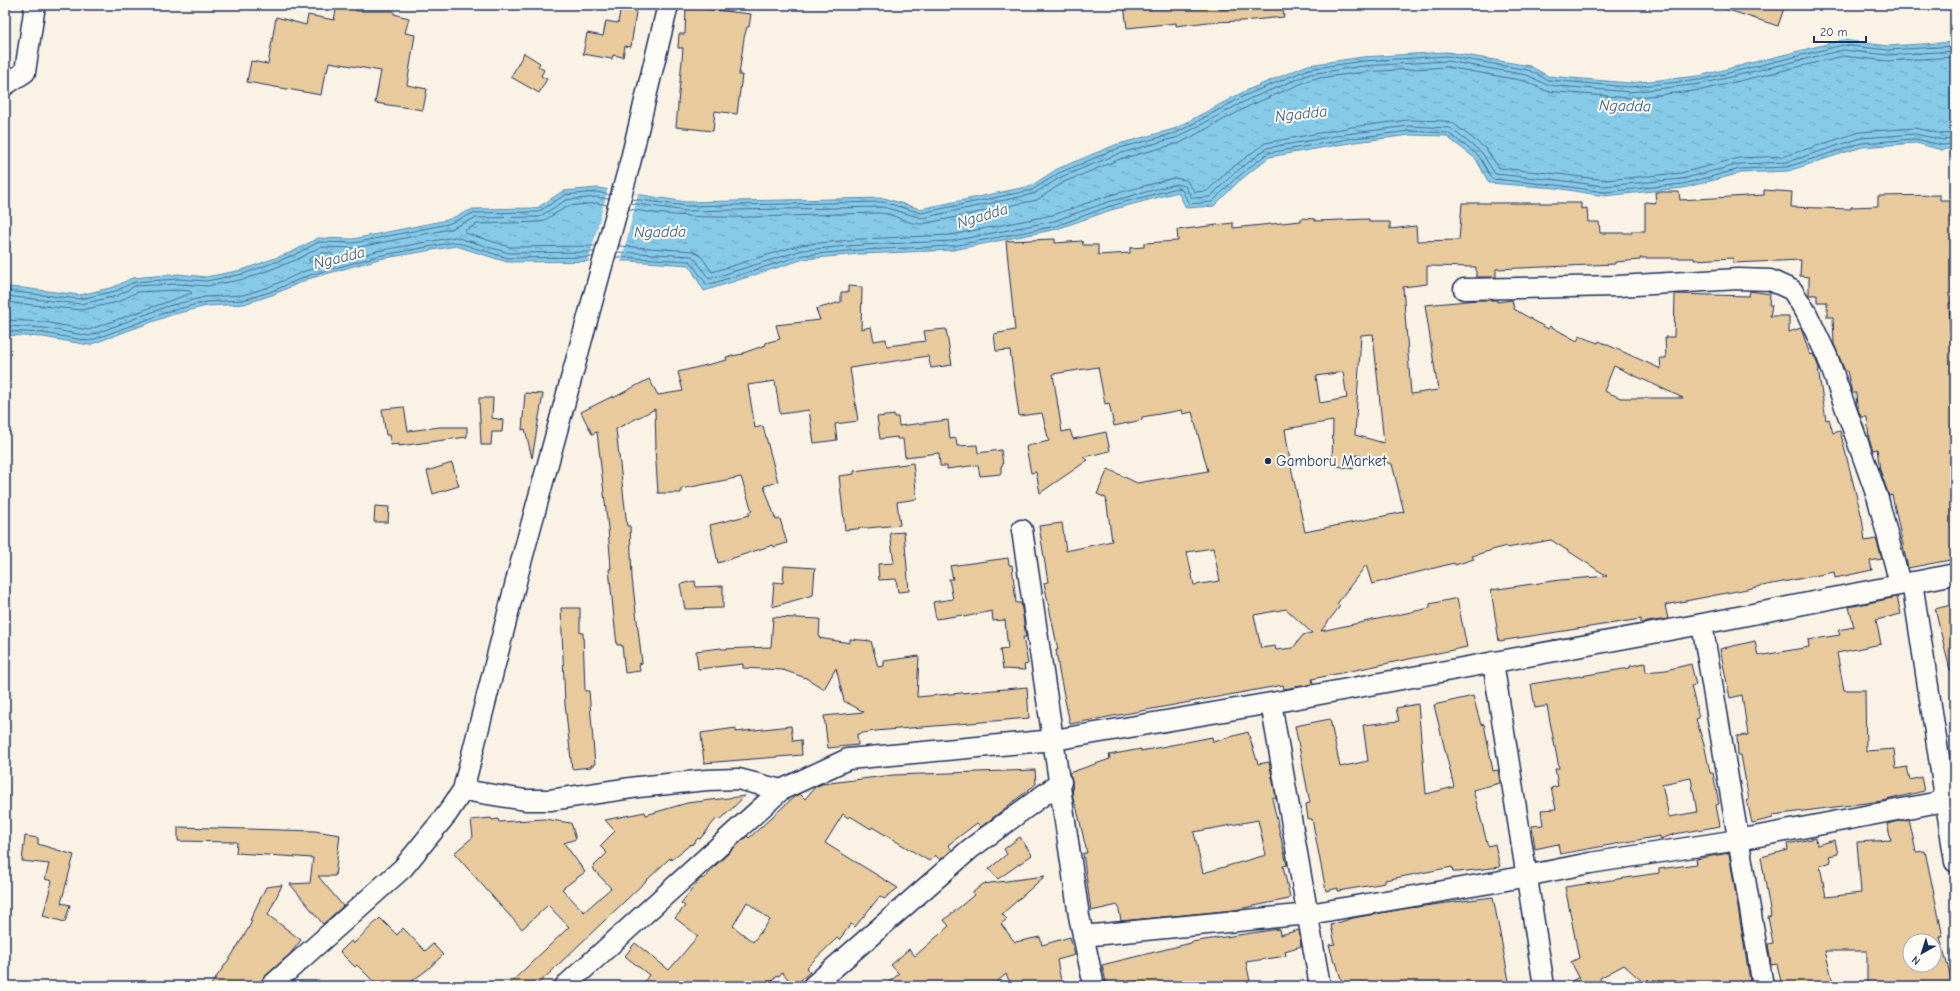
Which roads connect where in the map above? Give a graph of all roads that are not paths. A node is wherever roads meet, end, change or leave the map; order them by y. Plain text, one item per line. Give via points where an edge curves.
1 (35, 5) edge
2 (668, 5) edge
3 (5, 85) edge
4 (1464, 289) dead end
5 (1022, 530) dead end
6 (1955, 574) edge
7 (1906, 583) junction
8 (1702, 624) junction
9 (1493, 662) junction
10 (1271, 703) junction
11 (1054, 740) junction
12 (1061, 782) junction
13 (463, 790) junction
14 (781, 790) junction
15 (1950, 800) edge
16 (1738, 840) junction
17 (1955, 862) edge
18 (1527, 876) junction
19 (1309, 914) junction
20 (1084, 936) junction
21 (271, 986) edge
22 (564, 986) edge
23 (812, 986) edge
24 (1094, 986) edge
25 (1320, 986) edge
26 (1544, 986) edge
27 (1763, 986) edge

1 - 3 street via 25,72
2 - 13 street via 630,163 522,558
4 - 7 street via 1618,286 1738,279 1770,280 1792,290 1806,312 1827,356
5 - 11 street
6 - 7 street
7 - 8 street
7 - 15 street
8 - 9 street
8 - 16 street
9 - 10 street
9 - 18 street
10 - 11 street
10 - 19 street
11 - 12 street
11 - 14 street via 848,759
12 - 20 street
12 - 23 street via 970,849
13 - 14 street via 525,800 550,800 638,787 738,779
13 - 21 street via 403,868
14 - 22 street
15 - 16 street
15 - 17 street
16 - 18 street via 1590,863
16 - 27 street
18 - 19 street
18 - 26 street
19 - 20 street
19 - 25 street
20 - 24 street

